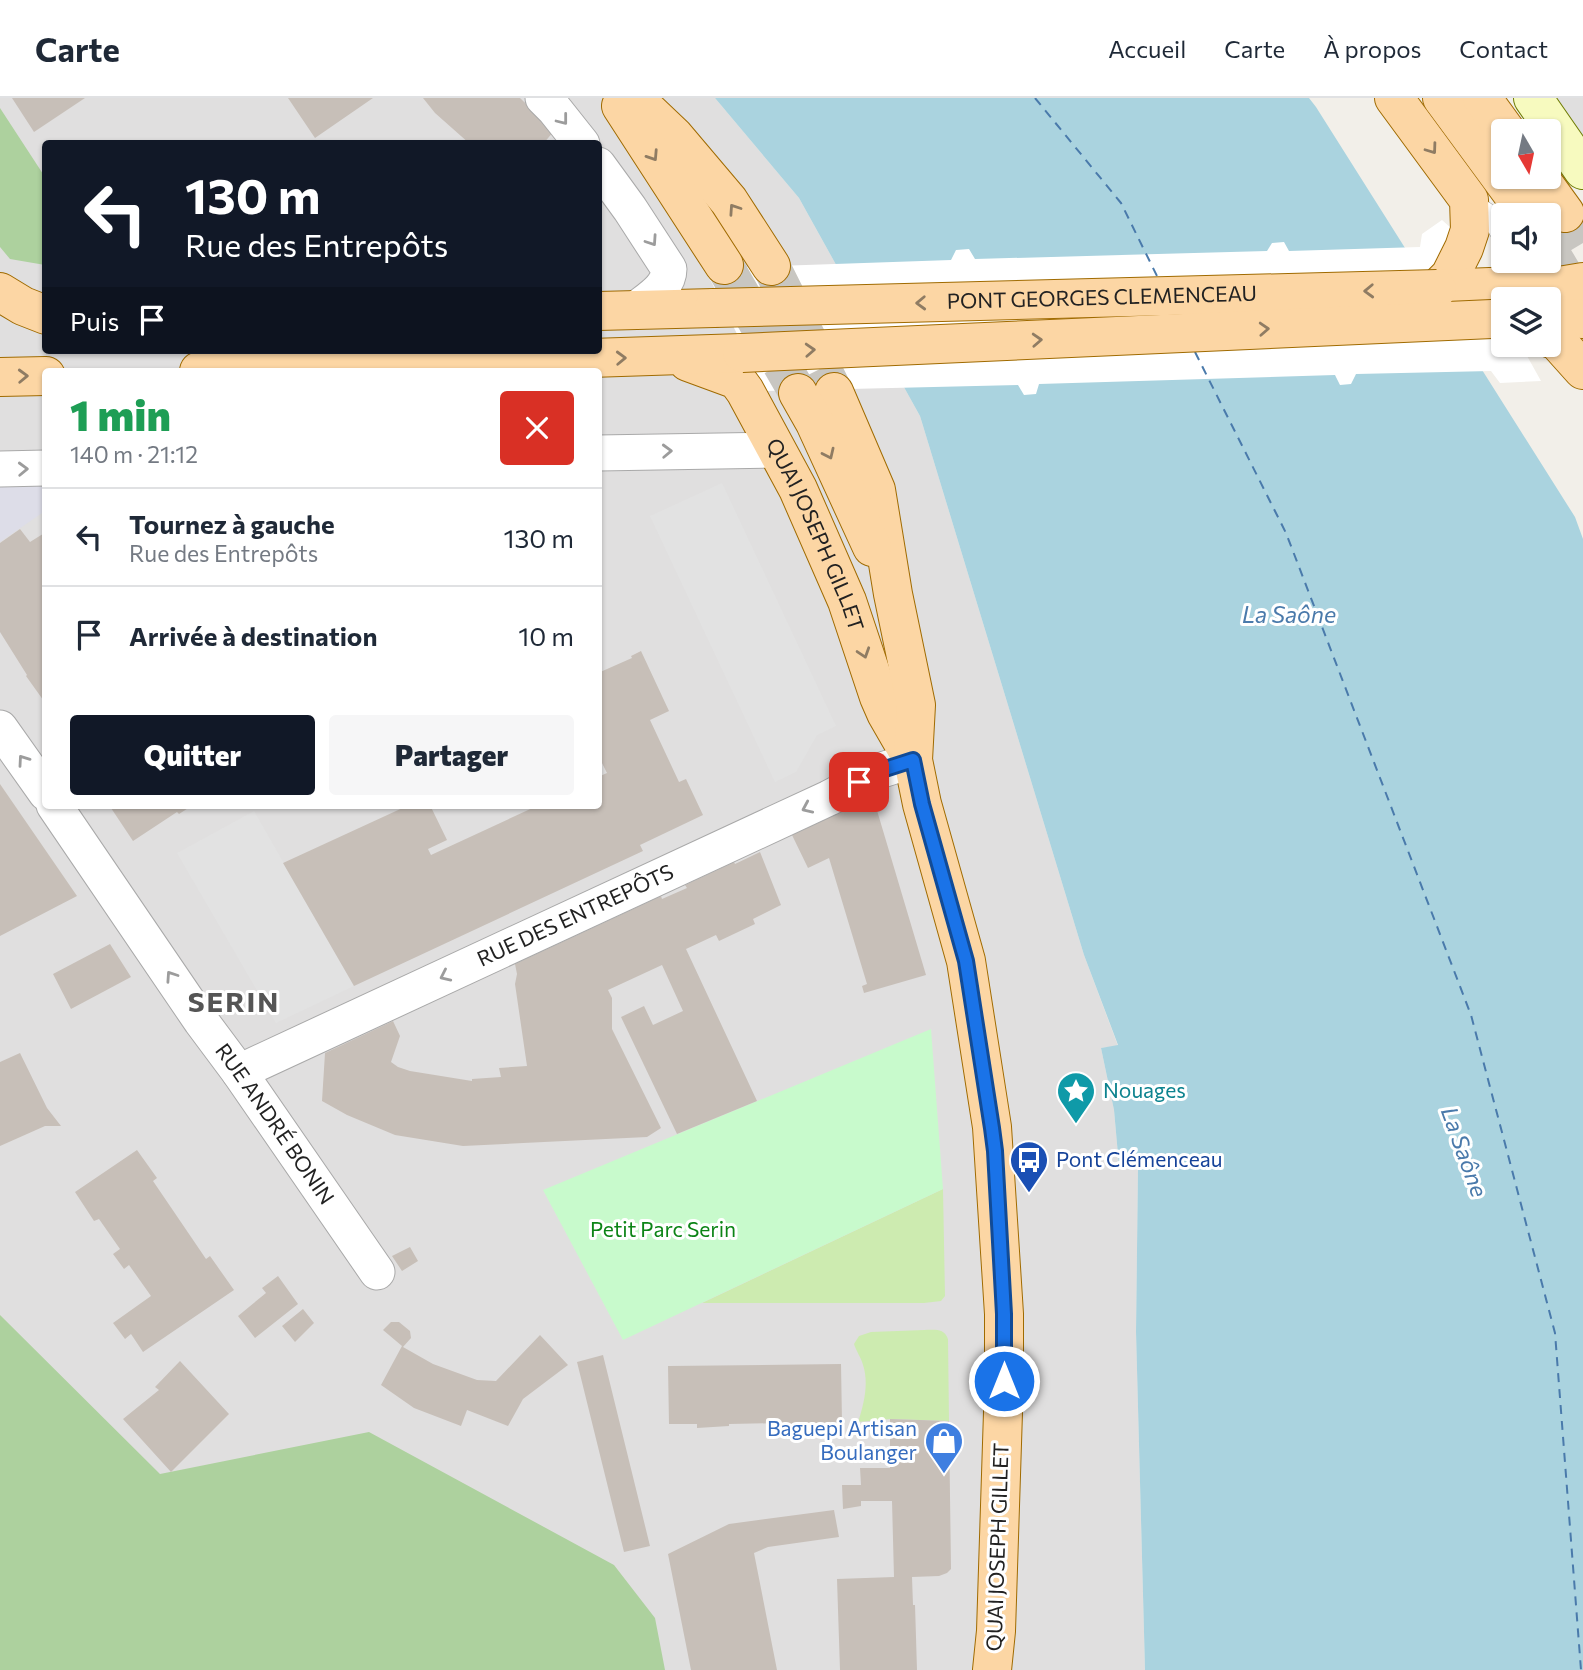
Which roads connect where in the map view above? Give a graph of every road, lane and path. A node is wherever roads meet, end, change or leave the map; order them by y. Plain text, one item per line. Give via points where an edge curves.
1 (543, 98) edge
2 (616, 98) edge
3 (634, 98) edge
4 (1394, 98) edge
5 (1442, 98) edge
6 (1482, 98) edge
7 (1533, 98) edge
8 (1497, 119) edge
9 (579, 140) edge
10 (602, 170) edge
11 (1583, 170) edge
12 (1548, 189) edge
13 (1469, 200) junction
14 (1519, 203) edge
15 (1565, 213) tunnel mouth
16 (1491, 219) edge
17 (724, 265) tunnel mouth
18 (771, 266) tunnel mouth
19 (1531, 273) edge
20 (1544, 287) edge
21 (1437, 289) junction
22 (0, 292) edge
23 (1561, 303) edge
24 (617, 310) edge
25 (1491, 310) edge
26 (1491, 312) edge
27 (42, 313) edge
28 (1583, 319) edge
29 (0, 323) edge
30 (42, 323) edge
31 (1561, 344) edge
32 (669, 356) junction
33 (293, 368) edge
34 (1583, 370) edge
35 (42, 376) edge
36 (0, 377) edge
37 (816, 392) tunnel mouth
38 (777, 450) junction
39 (602, 453) edge
40 (42, 468) edge
41 (0, 469) edge
42 (0, 728) edge
43 (913, 760) junction
44 (42, 787) edge
45 (57, 809) edge
46 (239, 1072) junction
47 (377, 1272) dead end
48 (992, 1670) edge

1 -> 9 street
2 -> 17 main road
18 -> 3 main road via 729,201 674,136
4 -> 13 main road
5 - 14 main road
6 - 8 main road
7 - 11 street
10 -> 24 street via 669,269 656,293
12 - 15 main road
13 - 16 lane
13 - 21 main road via 1470,230 1464,248 1450,276
19 - 20 lane
21 -> 24 main road, PONT GEORGES CLEMENCEAU, bridge
21 - 25 main road, PONT GEORGES CLEMENCEAU
22 - 27 main road
23 - 28 main road
32 -> 26 main road, PONT GEORGES CLEMENCEAU, bridge
29 - 30 main road
31 - 34 main road
33 -> 32 main road, PONT GEORGES CLEMENCEAU
32 - 38 main road, QUAI JOSEPH GILLET via 737,380
36 -> 35 main road
37 - 43 main road, QUAI JOSEPH GILLET via 815,423 893,594 916,705
39 -> 38 street
38 -> 43 main road, QUAI JOSEPH GILLET via 847,601 882,705
41 -> 40 street
44 -> 42 street
43 -> 46 street, RUE DES ENTREPÔTS via 882,770
43 - 48 main road, QUAI JOSEPH GILLET via 966,961 995,1151 1004,1381
46 -> 45 street, RUE ANDRÉ BONIN
46 - 47 street, RUE ANDRÉ BONIN

